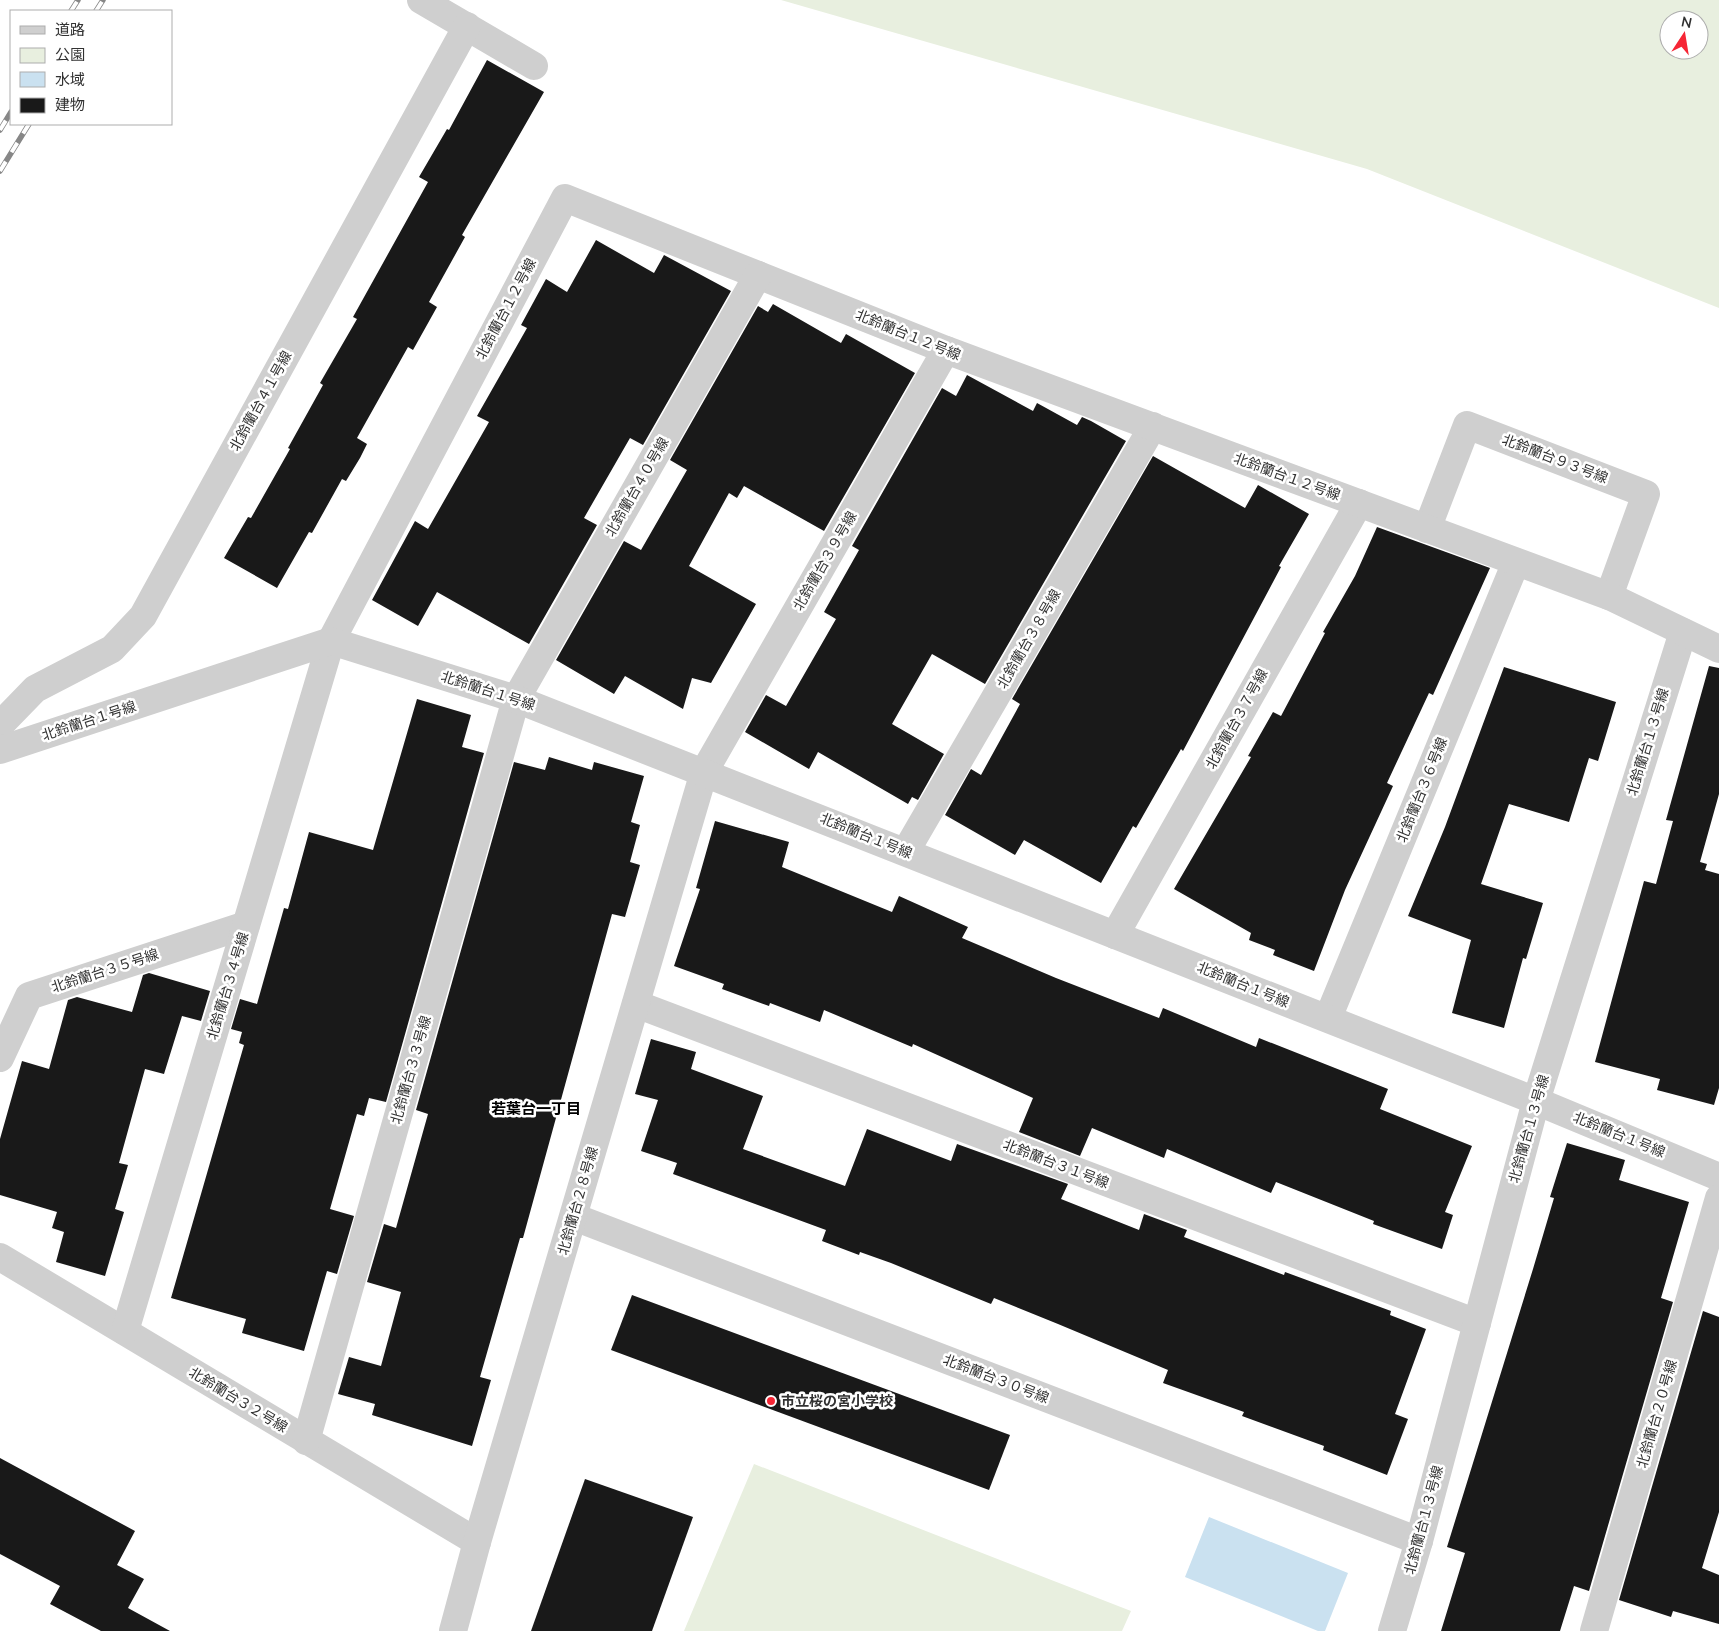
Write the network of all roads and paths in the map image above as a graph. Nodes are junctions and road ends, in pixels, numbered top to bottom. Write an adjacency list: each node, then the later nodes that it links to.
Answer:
1 (421, 0): 2 (street)
2 (467, 26): 3 (street); 15 (street, 北鈴蘭台４１号線)
3 (534, 66)
4 (758, 275): 5 (street, 北鈴蘭台１２号線); 12 (street, 北鈴蘭台１２号線); 14 (street, 北鈴蘭台４０号線)
5 (946, 350): 6 (street, 北鈴蘭台１２号線); 17 (street, 北鈴蘭台３９号線)
6 (1153, 426): 7 (street, 北鈴蘭台１２号線); 18 (street, 北鈴蘭台３８号線)
7 (1359, 503): 8 (street, 北鈴蘭台１２号線); 20 (street, 北鈴蘭台３７号線)
8 (1427, 529): 9 (street, 北鈴蘭台１２号線); 10 (street, 北鈴蘭台９３号線)
9 (1516, 562): 10 (street, 北鈴蘭台１２号線); 22 (street, 北鈴蘭台３６号線)
10 (1609, 596): 11 (street, 北鈴蘭台１２号線)
11 (1683, 632): 13 (street, 北鈴蘭台１２号線); 24 (street, 北鈴蘭台１３号線)
12 (331, 641): 14 (street, 北鈴蘭台１号線); 16 (street, 北鈴蘭台１号線); 19 (street, 北鈴蘭台３４号線)
13 (1719, 648)
14 (516, 699): 17 (street, 北鈴蘭台１号線); 31 (street, 北鈴蘭台３３号線)
15 (0, 725)
16 (0, 750)
17 (704, 772): 18 (street, 北鈴蘭台１号線); 21 (street, 北鈴蘭台２８号線)
18 (906, 851): 20 (street, 北鈴蘭台１号線)
19 (246, 925): 23 (street, 北鈴蘭台３５号線); 30 (street, 北鈴蘭台３４号線)
20 (1115, 935): 22 (street, 北鈴蘭台１号線)
21 (636, 1004): 27 (street, 北鈴蘭台２８号線); 29 (street, 北鈴蘭台３１号線)
22 (1328, 1018): 24 (street, 北鈴蘭台１号線)
23 (0, 1058)
24 (1536, 1101): 25 (street, 北鈴蘭台１号線); 29 (street, 北鈴蘭台１３号線)
25 (1719, 1176)
26 (1719, 1198): 36 (street, 北鈴蘭台２０号線)
27 (574, 1217): 32 (street, 北鈴蘭台３０号線); 33 (street, 北鈴蘭台２８号線)
28 (0, 1257): 30 (street, 北鈴蘭台３２号線)
29 (1476, 1323): 32 (street, 北鈴蘭台１３号線)
30 (125, 1332): 31 (street, 北鈴蘭台３２号線)
31 (306, 1441): 33 (street, 北鈴蘭台３２号線)
32 (1419, 1541): 35 (street, 北鈴蘭台１３号線)
33 (477, 1542): 34 (street, 北鈴蘭台２８号線)
34 (453, 1631)
35 (1392, 1631)
36 (1594, 1631)

